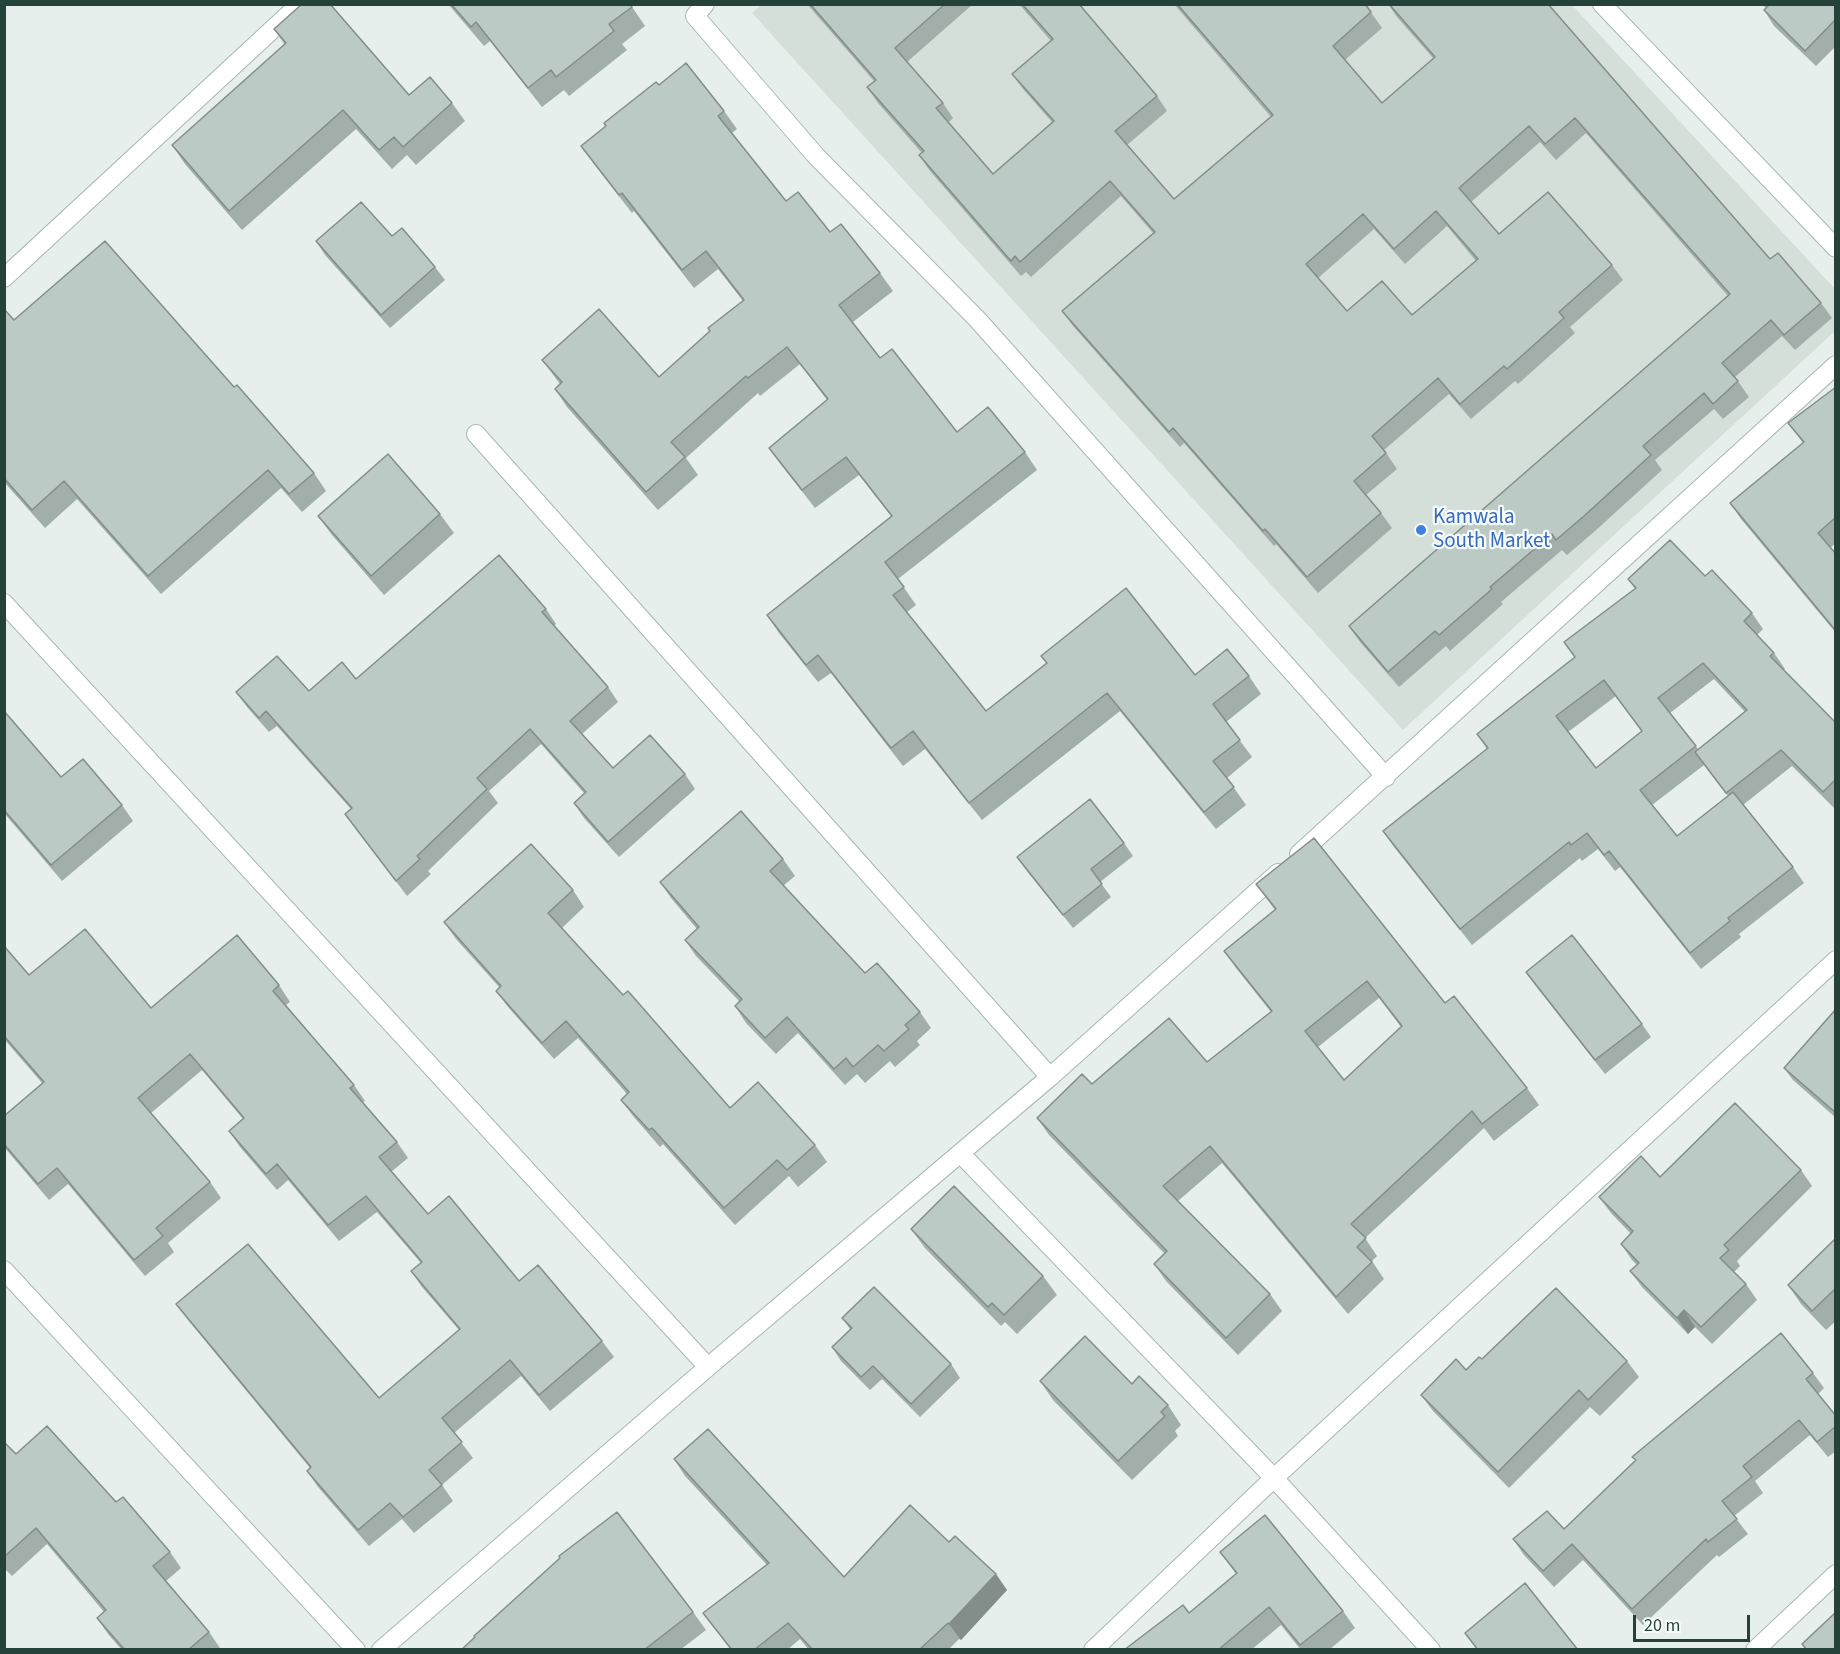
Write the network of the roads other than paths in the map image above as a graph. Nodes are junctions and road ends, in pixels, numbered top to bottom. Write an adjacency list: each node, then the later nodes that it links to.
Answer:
1 (300, 4): 5 (street)
2 (1602, 4): 4 (street)
3 (694, 8): 9 (street)
4 (1836, 248)
5 (4, 278)
6 (1836, 365): 9 (street)
7 (476, 434): 11 (street)
8 (4, 603): 14 (street)
9 (1386, 777): 11 (street)
10 (1836, 960): 15 (street)
11 (1050, 1077): 12 (street)
12 (960, 1153): 14 (street); 15 (street)
13 (4, 1270): 17 (street)
14 (708, 1367): 18 (street)
15 (1274, 1478): 19 (street); 20 (street)
16 (1836, 1574): 21 (street)
17 (356, 1650)
18 (381, 1650)
19 (1093, 1650)
20 (1431, 1650)
21 (1755, 1650)

